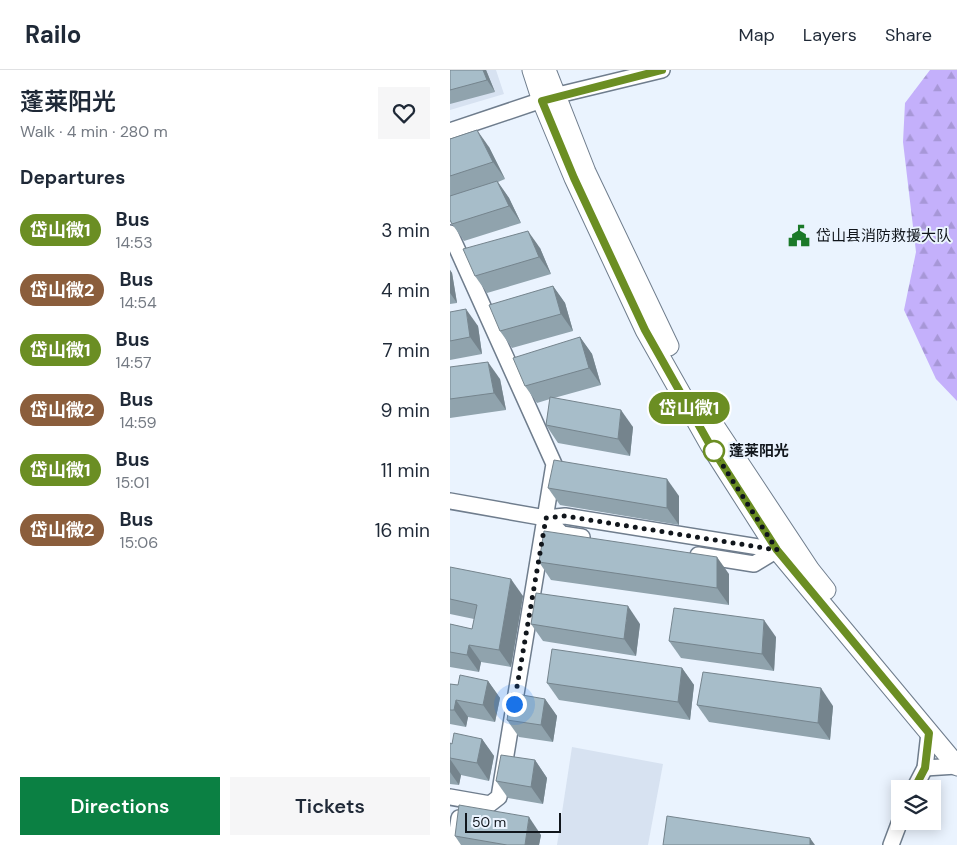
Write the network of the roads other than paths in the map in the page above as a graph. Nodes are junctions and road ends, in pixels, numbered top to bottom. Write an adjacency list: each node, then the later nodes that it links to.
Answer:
1 (532, 70): 4 (main road)
2 (546, 70): 4 (main road)
3 (662, 70): 4 (street)
4 (548, 99): 5 (street); 10 (main road); 13 (main road)
5 (450, 130)
6 (450, 233): 8 (street)
7 (450, 501): 8 (street)
8 (546, 518): 9 (street); 10 (street); 17 (street)
9 (601, 540)
10 (777, 550): 11 (street); 12 (main road)
11 (687, 553)
12 (929, 733): 14 (main road); 15 (street)
13 (957, 746)
14 (957, 766): 15 (street)
15 (925, 768): 16 (street)
16 (919, 780)
17 (456, 798): 19 (street)
18 (896, 830): 20 (street)
19 (455, 845)
20 (891, 845)

